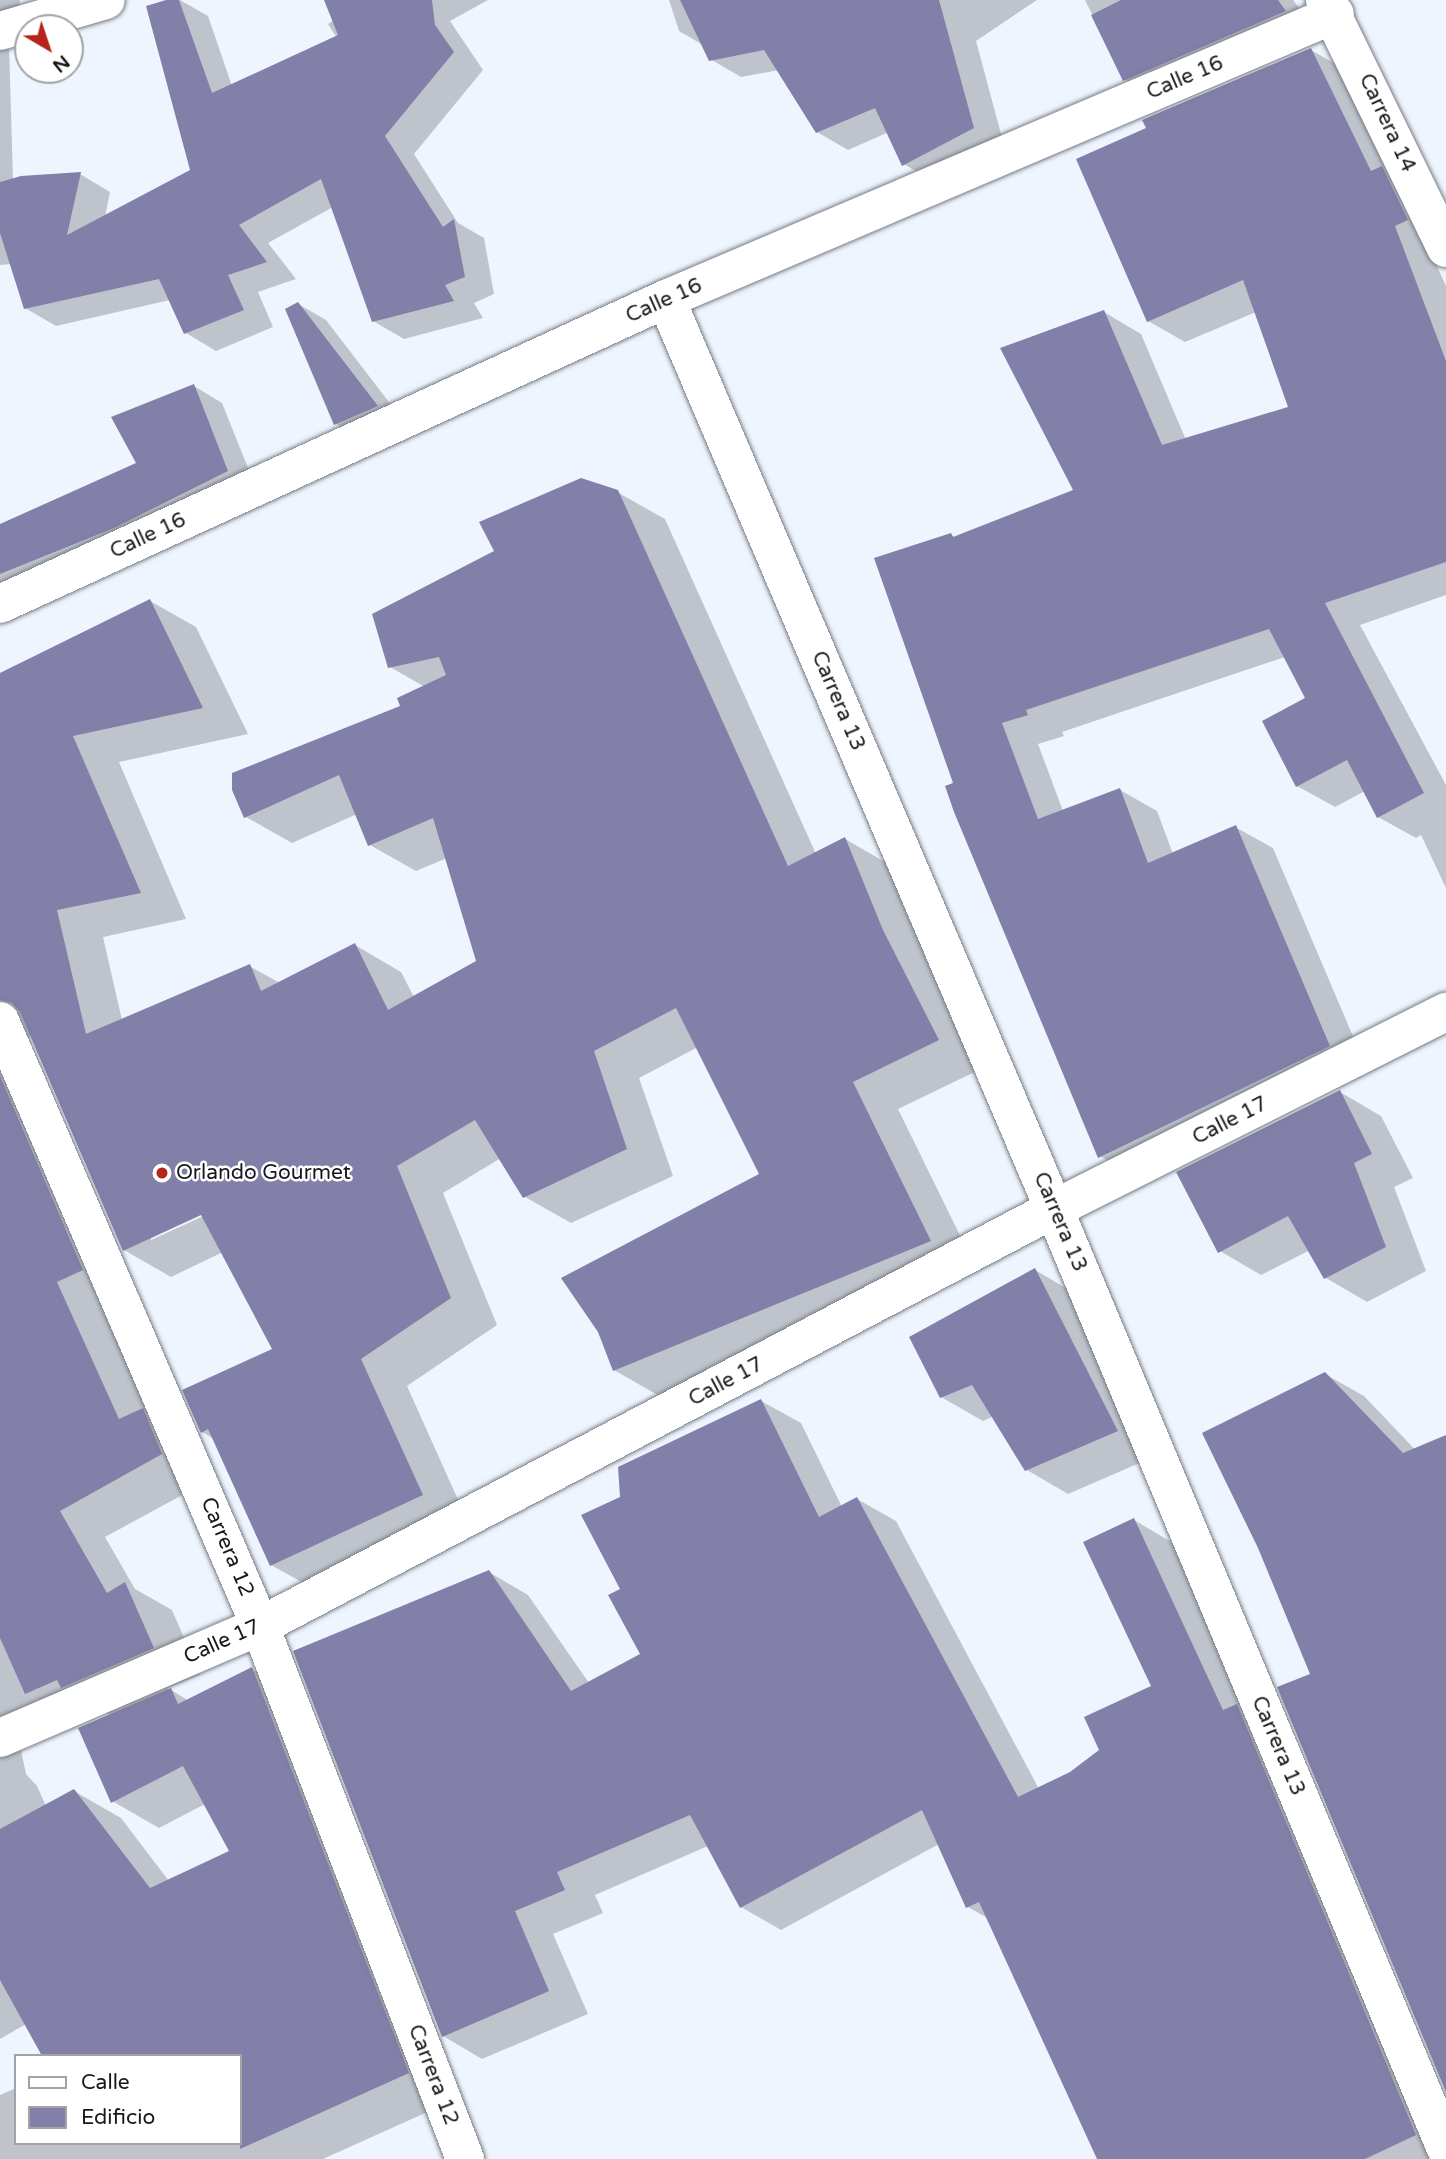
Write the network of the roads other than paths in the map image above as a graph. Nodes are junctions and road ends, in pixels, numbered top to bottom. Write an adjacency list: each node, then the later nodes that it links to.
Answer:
1 (5, 0): 4 (street)
2 (106, 0): 5 (street)
3 (1330, 7): 6 (street, Carrera 14); 7 (street, Calle 16)
4 (0, 13)
5 (0, 31)
6 (1446, 248)
7 (666, 299): 8 (street, Calle 16); 11 (street, Carrera 13)
8 (0, 604)
9 (1446, 1012): 11 (street, Calle 17)
10 (0, 1021): 12 (street, Carrera 12)
11 (1055, 1209): 12 (street, Calle 17); 14 (street, Carrera 13)
12 (260, 1626): 13 (street, Calle 17); 15 (street, Carrera 12)
13 (0, 1738)
14 (1446, 2150): 16 (street)
15 (465, 2159)
16 (1428, 2159)

